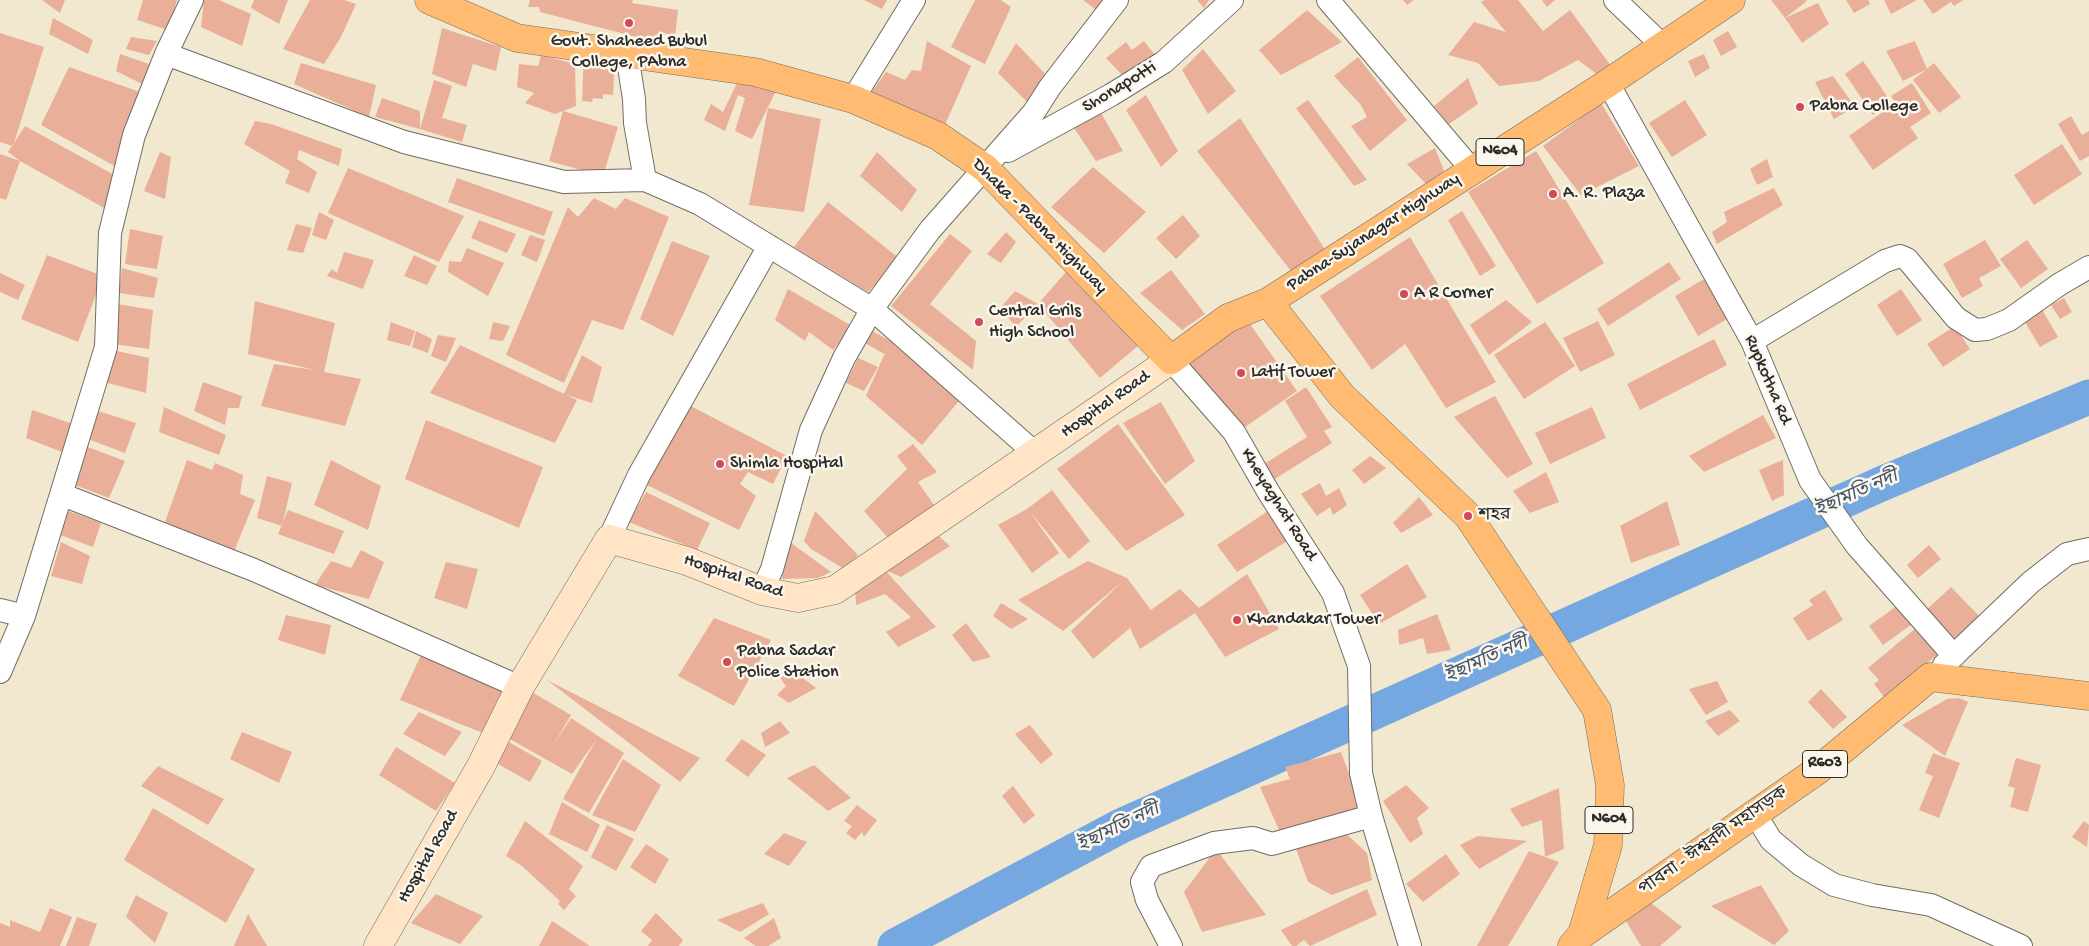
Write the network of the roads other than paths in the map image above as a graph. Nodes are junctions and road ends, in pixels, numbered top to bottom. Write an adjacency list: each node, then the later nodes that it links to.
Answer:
1 (192, 0): 11 (street)
2 (428, 0): 9 (main road, Dhaka - Pabna Highway)
3 (914, 0): 14 (street)
4 (1117, 0): 15 (street)
5 (1232, 0): 15 (street, Shonapotti)
6 (1328, 0): 16 (street)
7 (1615, 0): 10 (street)
8 (1730, 0): 10 (main road, Pabna-Sujanagar Highway / N604)
9 (473, 9): 12 (main road, Dhaka - Pabna Highway)
10 (1662, 45): 13 (main road, Pabna-Sujanagar Highway / N604)
11 (166, 54): 17 (street); 25 (street)
12 (627, 54): 14 (main road, Dhaka - Pabna Highway); 17 (street)
13 (1608, 83): 16 (main road, Pabna-Sujanagar Highway / N604); 22 (street, Rupkotha Rd)
14 (853, 99): 15 (main road, Dhaka - Pabna Highway)
15 (991, 163): 21 (street); 23 (main road, Dhaka - Pabna Highway)
16 (1472, 170): 20 (main road, Pabna-Sujanagar Highway / N604)
17 (644, 180): 18 (street)
18 (769, 246): 21 (street); 26 (street)
19 (2089, 267): 22 (street)
20 (1268, 302): 23 (main road, Hospital Road); 38 (main road, N604)
21 (872, 309): 24 (street); 28 (street)
22 (1752, 341): 31 (street, Rupkotha Rd)
23 (1171, 360): 24 (main road, Hospital Road); 37 (street, Kheyaghat Road)
24 (1036, 454): 28 (main road, Hospital Road)
25 (62, 495): 30 (street); 34 (street)
26 (609, 539): 28 (main road, Hospital Road); 34 (main road, Hospital Road)
27 (2089, 549): 31 (street)
28 (762, 591)
29 (0, 610): 30 (street)
30 (24, 616): 32 (street)
31 (1954, 656): 33 (street)
32 (0, 672)
33 (1930, 677): 35 (main road); 36 (main road, পাবনা - ঈশ্বরদী মহাসড়ক / R603)
34 (520, 687): 39 (main road, Hospital Road)
35 (2089, 696)
36 (1755, 814): 38 (main road, পাবনা - ঈশ্বরদী মহাসড়ক / R603); 42 (street)
37 (1371, 816): 40 (street); 41 (street, Kheyaghat Road)
38 (1577, 940)
39 (378, 946)
40 (1171, 946)
41 (1410, 946)
42 (2022, 946)

